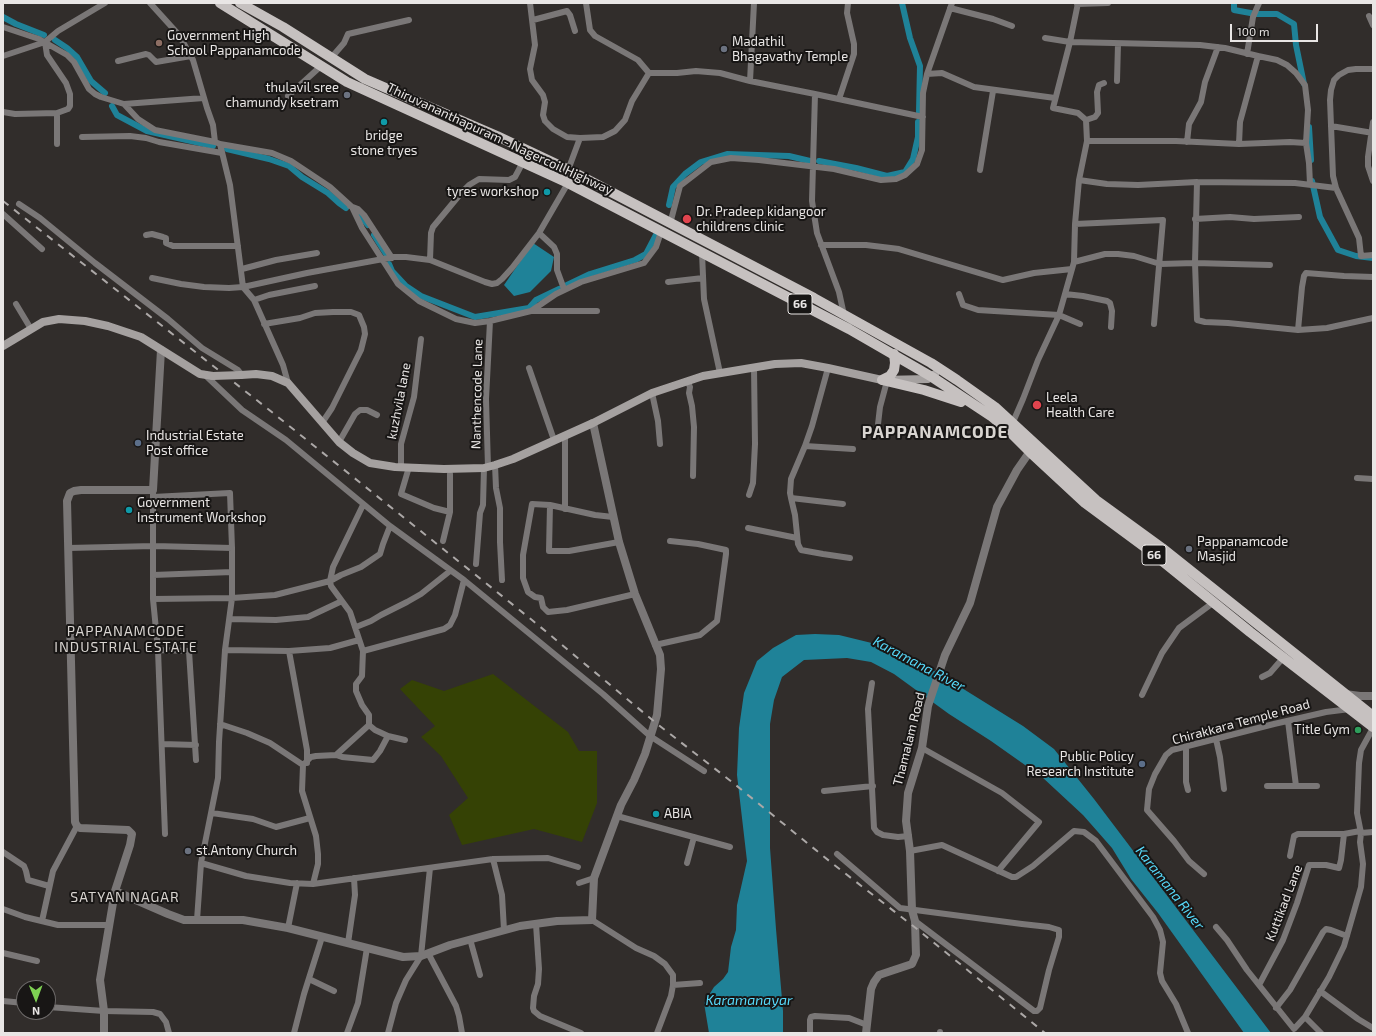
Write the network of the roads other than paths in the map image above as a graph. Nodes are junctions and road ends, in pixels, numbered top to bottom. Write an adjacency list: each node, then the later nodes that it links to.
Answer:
1 (105, 3): 21 (street)
2 (150, 3): 27 (street)
3 (220, 3): 31 (main road, Thiruvananthapuram - Nagercoil Highway)
4 (240, 3): 29 (main road, Thiruvananthapuram - Nagercoil Highway)
5 (586, 3): 33 (street)
6 (754, 3): 36 (street)
7 (848, 3): 43 (street)
8 (1108, 3): 11 (street)
9 (1259, 3): 25 (street)
10 (532, 4): 15 (street)
11 (1077, 4): 22 (street)
12 (951, 5): 17 (street); 34 (street)
13 (1369, 16): 16 (street)
14 (409, 20): 29 (street)
15 (532, 20): 19 (street); 53 (street)
16 (1373, 25)
17 (1012, 26)
18 (3, 27): 21 (street)
19 (575, 31)
20 (1045, 38): 22 (street)
21 (45, 42): 26 (street); 44 (street); 46 (street)
22 (1070, 42): 23 (street); 42 (street)
23 (1118, 44): 24 (street); 35 (street)
24 (1218, 47): 25 (street); 55 (street)
25 (1247, 54): 28 (street)
26 (3, 56)
27 (192, 56): 30 (street); 41 (street)
28 (1258, 56): 57 (street); 59 (street)
29 (331, 58): 63 (main road, Thiruvananthapuram - Nagercoil Highway)
30 (118, 61)
31 (321, 66): 40 (street); 61 (main road, Thiruvananthapuram - Nagercoil Highway)
32 (1373, 69): 50 (street)
33 (648, 73): 36 (street); 53 (street)
34 (927, 74): 38 (street); 47 (street)
35 (1117, 81)
36 (750, 82): 39 (street)
37 (1104, 83): 48 (street)
38 (993, 91): 42 (street); 64 (street)
39 (815, 94): 43 (street); 62 (street)
40 (288, 96)
41 (204, 98): 44 (street); 56 (street)
42 (1055, 98): 48 (street)
43 (839, 99): 47 (street)
44 (124, 104): 56 (street)
45 (3, 112): 46 (street)
46 (57, 113): 58 (street)
47 (923, 117): 62 (street)
48 (1086, 120): 54 (street)
49 (1373, 122): 51 (street)
50 (1332, 126): 51 (street); 70 (street)
51 (1372, 133): 66 (street)
52 (82, 137): 60 (street)
53 (580, 138): 63 (street)
54 (1087, 141): 55 (street); 65 (street)
55 (1186, 142): 59 (street)
56 (218, 143): 60 (street); 72 (street)
57 (1306, 143): 59 (street); 69 (street)
58 (57, 144)
59 (1239, 144)
60 (222, 153): 82 (street)
61 (523, 162): 67 (main road, Thiruvananthapuram - Nagercoil Highway); 89 (street)
62 (813, 166): 76 (street); 81 (street)
63 (568, 170): 67 (street); 76 (main road, Thiruvananthapuram - Nagercoil Highway)
64 (980, 170)
65 (1079, 180): 68 (street); 77 (street)
66 (1373, 181)
67 (566, 182): 78 (main road, Thiruvananthapuram - Nagercoil Highway); 79 (street)
68 (1197, 182): 69 (street); 75 (street)
69 (1310, 184): 70 (street)
70 (1336, 188): 86 (street)
71 (19, 204): 129 (street)
72 (350, 206): 87 (street); 88 (street)
73 (3, 214): 83 (street)
74 (1299, 217): 75 (street)
75 (1195, 219): 91 (street)
76 (670, 224): 109 (main road, Thiruvananthapuram - Nagercoil Highway)
77 (1075, 224): 90 (street); 92 (street)
78 (661, 232): 84 (main road, Thiruvananthapuram - Nagercoil Highway / 66); 102 (street)
79 (539, 233): 89 (street); 102 (street)
80 (146, 235): 82 (street)
81 (821, 245): 95 (street); 109 (street)
82 (238, 246): 94 (street)
83 (42, 249)
84 (702, 253): 98 (street); 122 (main road, Thiruvananthapuram - Nagercoil Highway / 66)
85 (317, 254): 94 (street)
86 (1373, 255)
87 (392, 258): 88 (street); 89 (street)
88 (383, 259): 101 (street); 112 (street)
89 (430, 260)
90 (1074, 262): 92 (street); 95 (street)
91 (1195, 263): 92 (street); 93 (street); 118 (street)
92 (1160, 264): 115 (street)
93 (1270, 265)
94 (242, 269): 101 (street)
95 (1072, 269): 104 (street)
96 (1373, 277): 118 (street)
97 (152, 278): 101 (street)
98 (703, 278): 99 (street); 127 (street)
99 (668, 282)
100 (315, 286): 105 (street)
101 (243, 287): 105 (street)
102 (564, 290): 107 (street)
103 (959, 294): 110 (street)
104 (1065, 294): 110 (street); 116 (street)
105 (254, 300): 113 (street)
106 (16, 304): 117 (street)
107 (531, 311): 108 (street); 112 (street)
108 (597, 311)
109 (844, 315): 126 (main road, Thiruvananthapuram - Nagercoil Highway)
110 (1059, 315): 114 (street); 138 (street)
111 (1373, 318): 118 (street)
112 (490, 322): 150 (street, Nanthencode Lane)
113 (264, 324): 133 (street); 139 (street)
114 (1080, 324)
115 (1154, 324)
116 (1111, 327)
117 (31, 330): 120 (main road); 121 (main road)
118 (1298, 330)
119 (421, 339): 149 (street, kuzhvila lane)
120 (3, 346)
121 (161, 350): 128 (main road); 155 (street)
122 (894, 354): 130 (main road, Thiruvananthapuram - Nagercoil Highway / 66); 131 (main road)
123 (754, 367): 125 (main road); 127 (main road); 156 (street)
124 (530, 368): 143 (street)
125 (828, 368): 131 (main road); 146 (street)
126 (942, 371): 130 (main road); 138 (main road, Thiruvananthapuram - Nagercoil Highway)
127 (720, 373): 132 (main road)
128 (204, 374): 129 (main road, bridge); 159 (street)
129 (242, 375): 133 (main road)
130 (934, 379): 131 (main road); 134 (main road); 136 (main road, Thiruvananthapuram - Nagercoil Highway / 66)
131 (885, 381): 134 (main road); 141 (street)
132 (688, 382): 135 (main road); 152 (street)
133 (288, 383): 139 (main road)
134 (930, 392): 136 (main road)
135 (652, 393): 140 (main road); 145 (street)
136 (980, 408): 147 (main road, Thiruvananthapuram - Nagercoil Highway / 66)
137 (377, 415): 144 (street)
138 (1012, 422): 147 (main road, Thiruvananthapuram - Nagercoil Highway)
139 (322, 423): 144 (main road)
140 (593, 423): 142 (main road); 163 (street)
141 (877, 433)
142 (565, 435): 143 (main road); 161 (street)
143 (554, 440): 150 (main road)
144 (339, 442): 149 (main road)
145 (660, 444)
146 (805, 446): 148 (street); 157 (street)
147 (1033, 448): 185 (main road, Thiruvananthapuram - Nagercoil Highway / 66); 197 (main road, Thiruvananthapuram - Nagercoil Highway); 213 (street, Thamalam Road)
148 (853, 449)
149 (405, 467): 150 (main road); 162 (street, kuzhvila lane)
150 (489, 467): 174 (street); 179 (street)
151 (450, 474): 162 (street)
152 (693, 476)
153 (1357, 478): 154 (street)
154 (1373, 479)
155 (153, 493): 170 (street); 171 (street); 172 (street)
156 (749, 495)
157 (791, 498): 158 (street); 166 (street)
158 (843, 504)
159 (363, 505): 164 (street); 180 (street)
160 (550, 505): 161 (street); 169 (street); 181 (street)
161 (565, 509): 163 (street)
162 (450, 512): 167 (street)
163 (613, 517): 169 (street)
164 (390, 526): 175 (street); 180 (street)
165 (748, 528): 166 (street)
166 (797, 538): 173 (street)
167 (443, 541)
168 (670, 541): 189 (street)
169 (619, 542): 181 (street)
170 (154, 546): 171 (street); 172 (street); 177 (street)
171 (68, 548): 228 (street)
172 (232, 548): 176 (street)
173 (850, 558)
174 (476, 564)
175 (450, 571): 178 (street); 187 (street)
176 (232, 572): 177 (street); 182 (street)
177 (154, 575): 183 (street)
178 (464, 580): 193 (street); 207 (street)
179 (502, 580)
180 (330, 581): 182 (street); 184 (street)
181 (635, 594): 189 (street)
182 (232, 598): 183 (street); 186 (street)
183 (153, 599): 190 (street)
184 (342, 601): 186 (street); 187 (street)
185 (1214, 602): 194 (main road, Thiruvananthapuram - Nagercoil Highway / 66); 198 (street)
186 (230, 619): 191 (street)
187 (356, 627): 188 (street)
188 (359, 640): 192 (street); 193 (street)
189 (656, 645): 207 (street)
190 (158, 650): 210 (street); 211 (street)
191 (225, 650): 192 (street); 203 (street)
192 (289, 651): 216 (street)
193 (363, 651): 204 (street)
194 (1283, 658): 195 (street); 200 (main road, Thiruvananthapuram - Nagercoil Highway / 66)
195 (1262, 677)
196 (872, 683): 218 (street)
197 (1344, 694): 199 (street); 201 (main road, Thiruvananthapuram - Nagercoil Highway)
198 (1142, 695)
199 (1373, 696)
200 (1350, 709): 201 (main road, Thiruvananthapuram - Nagercoil Highway / 66); 202 (street, Chirakkara Temple Road)
201 (1370, 714): 205 (main road, Thiruvananthapuram - Nagercoil Highway / 66)
202 (1288, 721): 208 (street, Chirakkara Temple Road); 220 (street)
203 (220, 724): 216 (street); 225 (street)
204 (369, 725): 206 (street); 214 (street)
205 (1373, 728): 229 (street)
206 (388, 736): 209 (street); 214 (street)
207 (650, 736): 217 (street); 226 (street)
208 (1216, 739): 212 (street, Chirakkara Temple Road); 222 (street)
209 (405, 740)
210 (162, 744): 211 (street); 231 (street)
211 (196, 745): 215 (street)
212 (1186, 747): 223 (street); 246 (street, Chirakkara Temple Road)
213 (922, 748): 233 (street, Thamalam Road); 245 (street)
214 (336, 755): 216 (street)
215 (196, 760)
216 (305, 764): 227 (street)
217 (704, 771)
218 (872, 786): 224 (street); 233 (street)
219 (1267, 786): 220 (street)
220 (1296, 786): 221 (street)
221 (1317, 786)
222 (1224, 789)
223 (1188, 790)
224 (824, 791)
225 (212, 813): 227 (street); 242 (street)
226 (617, 816): 234 (street); 248 (street)
227 (310, 818): 251 (street)
228 (77, 826): 252 (street); 253 (street)
229 (1360, 832): 230 (street, Kuttikad Lane); 232 (street, Kuttikad Lane); 265 (street)
230 (1373, 832)
231 (165, 834)
232 (1344, 834): 239 (street, Kuttikad Lane); 277 (street, Kuttikad Lane)
233 (909, 836): 236 (street, Thamalam Road)
234 (694, 837): 235 (street); 241 (street)
235 (730, 847)
236 (910, 850): 245 (street); 255 (street, Thamalam Road)
237 (3, 852): 252 (street)
238 (837, 854): 255 (street)
239 (1290, 856)
240 (493, 859): 243 (street); 244 (street); 264 (street)
241 (687, 862)
242 (202, 863): 249 (street); 256 (street)
243 (430, 868): 247 (street); 271 (street)
244 (578, 868)
245 (998, 871): 297 (street)
246 (1204, 874)
247 (354, 878): 251 (street); 268 (street)
248 (594, 878): 250 (street); 257 (street)
249 (297, 883): 251 (street); 263 (street)
250 (579, 883)
251 (313, 884)
252 (49, 886): 258 (street)
253 (115, 891): 256 (street); 261 (street)
254 (3, 908): 258 (street)
255 (912, 910): 259 (street, Thamalam Road); 259 (street)
256 (197, 920): 263 (street)
257 (592, 920): 260 (street); 276 (street)
258 (42, 921): 261 (street)
259 (915, 921): 287 (street, Thamalam Road)
260 (536, 924): 264 (street); 294 (street)
261 (109, 925): 284 (street)
262 (1216, 927): 277 (street)
263 (288, 928): 266 (street)
264 (504, 930): 267 (street)
265 (1347, 936): 279 (street); 283 (street)
266 (322, 937): 268 (street); 274 (street)
267 (470, 940): 271 (street); 273 (street)
268 (348, 943): 269 (street)
269 (367, 948): 271 (street); 291 (street)
270 (3, 953): 272 (street)
271 (424, 955): 292 (street); 293 (street)
272 (37, 961)
273 (480, 975)
274 (309, 979): 278 (street); 290 (street)
275 (700, 983): 276 (street)
276 (673, 985): 295 (street)
277 (1258, 985): 283 (street)
278 (334, 991)
279 (1320, 991): 285 (street); 286 (street)
280 (3, 1001): 281 (street)
281 (16, 1002)
282 (56, 1007): 284 (street)
283 (1276, 1008): 285 (street)
284 (104, 1011): 288 (street); 289 (street)
285 (1305, 1017): 298 (street)
286 (1373, 1028)
287 (867, 1029): 296 (street)
288 (104, 1033)
289 (169, 1033)
290 (294, 1033)
291 (346, 1033)
292 (388, 1033)
293 (462, 1033)
294 (581, 1033)
295 (657, 1033)
296 (810, 1033)
297 (1188, 1033)
298 (1320, 1033)

